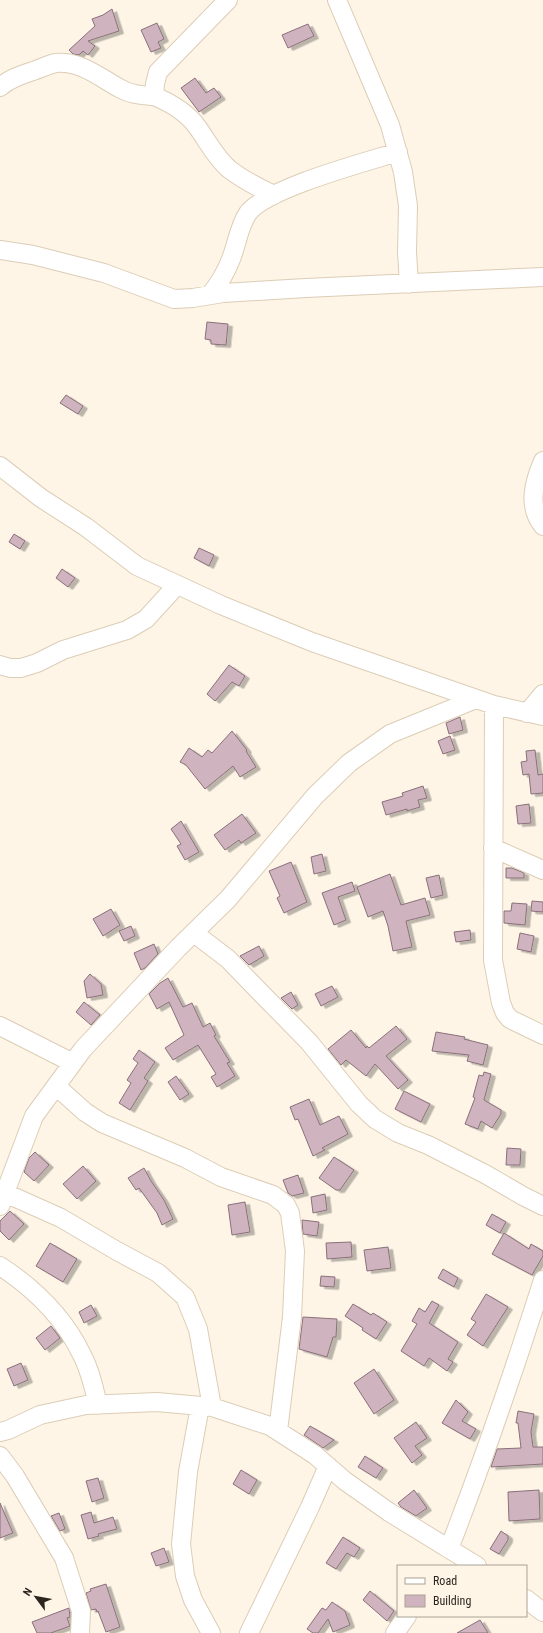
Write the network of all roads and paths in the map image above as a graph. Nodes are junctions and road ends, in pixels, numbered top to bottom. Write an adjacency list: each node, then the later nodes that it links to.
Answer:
1 (228, 0): 4 (street)
2 (338, 0): 5 (street)
3 (0, 87): 4 (street)
4 (154, 96): 6 (street)
5 (398, 152): 6 (street); 9 (street)
6 (274, 195): 10 (street)
7 (0, 250): 10 (street)
8 (543, 277): 9 (street)
9 (409, 284): 10 (street)
10 (210, 296)
11 (543, 461): 13 (street)
12 (3, 474): 14 (street)
13 (543, 526)
14 (177, 585): 15 (street); 17 (street)
15 (0, 665)
16 (543, 694): 19 (street)
17 (476, 699): 18 (street); 22 (street)
18 (494, 705): 19 (street); 20 (street)
19 (535, 715)
20 (493, 848): 21 (street); 24 (street)
21 (543, 870)
22 (194, 933): 25 (street); 28 (street)
23 (0, 1026): 25 (street)
24 (543, 1035)
25 (73, 1063): 26 (street)
26 (56, 1086): 27 (street); 33 (street)
27 (3, 1199): 32 (street)
28 (543, 1206)
29 (0, 1266): 31 (street)
30 (543, 1280): 37 (street)
31 (98, 1405): 32 (street); 34 (street)
32 (206, 1406): 33 (street); 43 (street)
33 (278, 1431): 36 (street)
34 (0, 1432)
35 (0, 1456): 42 (street)
36 (328, 1466): 37 (street); 44 (street)
37 (452, 1556): 38 (street)
38 (474, 1565)
39 (527, 1600): 40 (street)
40 (543, 1612)
41 (406, 1617): 45 (street)
42 (80, 1633)
43 (211, 1633)
44 (248, 1633)
45 (395, 1633)

